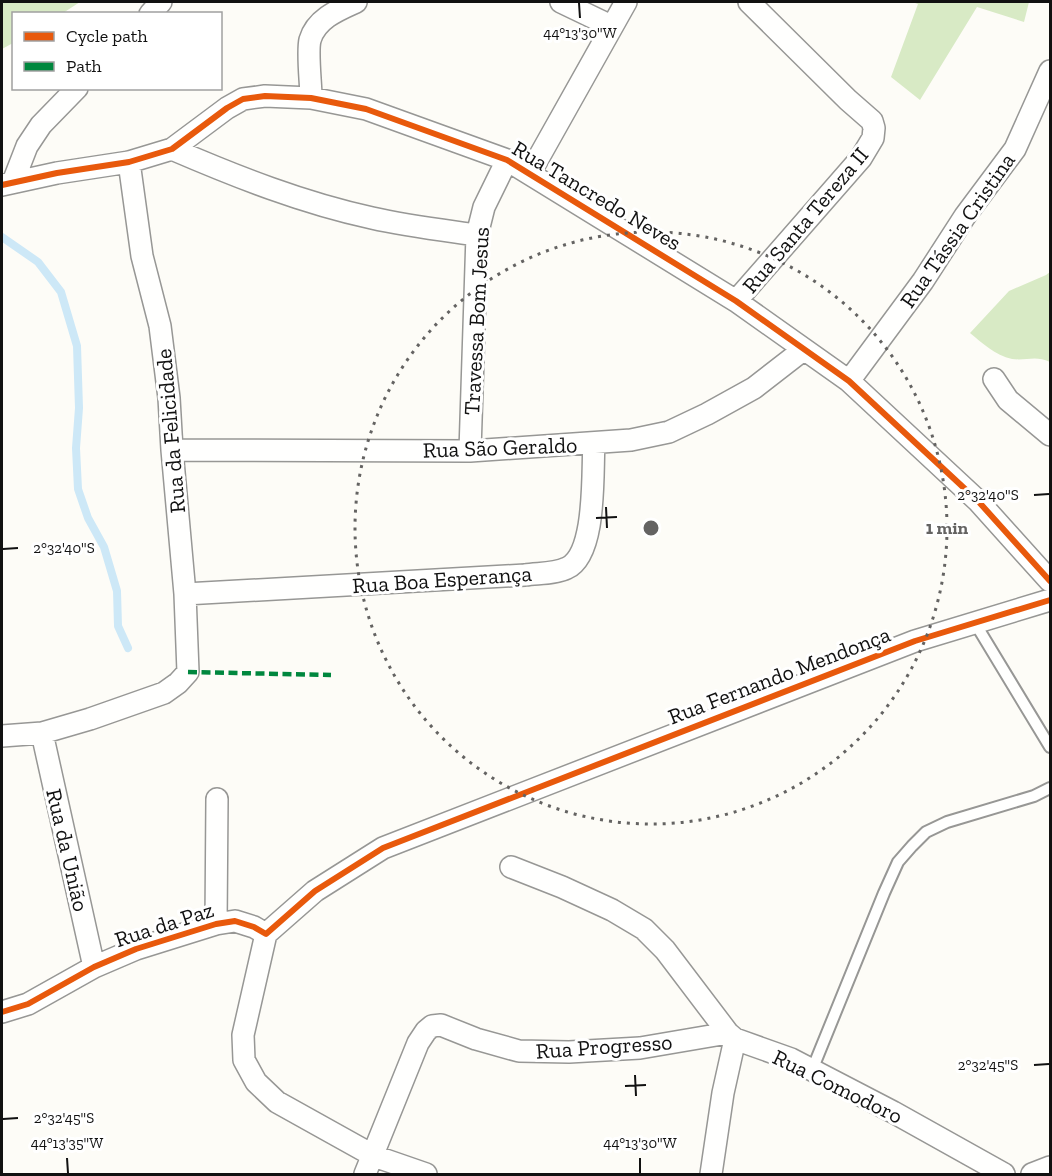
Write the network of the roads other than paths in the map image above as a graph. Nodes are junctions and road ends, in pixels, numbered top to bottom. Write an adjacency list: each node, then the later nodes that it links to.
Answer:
1 (356, 2): 8 (street)
2 (561, 2): 5 (street)
3 (626, 2): 5 (street)
4 (749, 2): 15 (street, Rua Santa Tereza II)
5 (611, 26): 12 (street)
6 (1050, 71): 18 (street, Rua Tássia Cristina)
7 (75, 90): 13 (street)
8 (311, 98): 9 (street, Rua Tancredo Neves); 10 (street, Rua Tancredo Neves)
9 (172, 149): 11 (street, Rua Tancredo Neves); 14 (street)
10 (507, 160): 12 (street, Rua Tancredo Neves); 14 (street, Travessa Bom Jesus)
11 (129, 162): 13 (street, Rua Tancredo Neves); 21 (street, Rua da Felicidade)
12 (530, 173): 15 (street, Rua Tancredo Neves)
13 (7, 184)
14 (477, 235): 22 (street, Travessa Bom Jesus)
15 (736, 301): 16 (street, Rua Tancredo Neves)
16 (803, 350): 18 (street, Rua Tancredo Neves); 20 (street, Rua São Geraldo)
17 (994, 380): 19 (street)
18 (849, 381): 23 (street, Rua Tancredo Neves)
19 (1050, 435)
20 (594, 443): 22 (street, Rua São Geraldo); 24 (street, Rua Boa Esperança)
21 (172, 450): 22 (street, Rua São Geraldo); 24 (street, Rua da Felicidade)
22 (470, 451)
23 (1050, 581)
24 (185, 594): 27 (street, Rua da Felicidade)
25 (1050, 600): 26 (street, Rua Fernando Mendonça)
26 (975, 623): 29 (lane); 34 (street, Rua Fernando Mendonça)
27 (42, 733): 28 (street); 35 (street, Rua da União)
28 (2, 736)
29 (1050, 747)
30 (1050, 788): 38 (lane)
31 (217, 799): 33 (street)
32 (511, 867): 37 (street)
33 (216, 924): 34 (street, Rua da Paz); 35 (street, Rua da Paz)
34 (266, 934): 39 (street)
35 (94, 967): 36 (street, Rua da Paz)
36 (2, 1012)
37 (731, 1036): 38 (street, Rua Comodoro); 39 (street, Rua Progresso); 42 (street)
38 (812, 1070): 43 (street, Rua Comodoro)
39 (369, 1165): 41 (street)
40 (1050, 1167): 44 (street)
41 (426, 1174)
42 (711, 1174)
43 (1004, 1174)
44 (1033, 1174)

